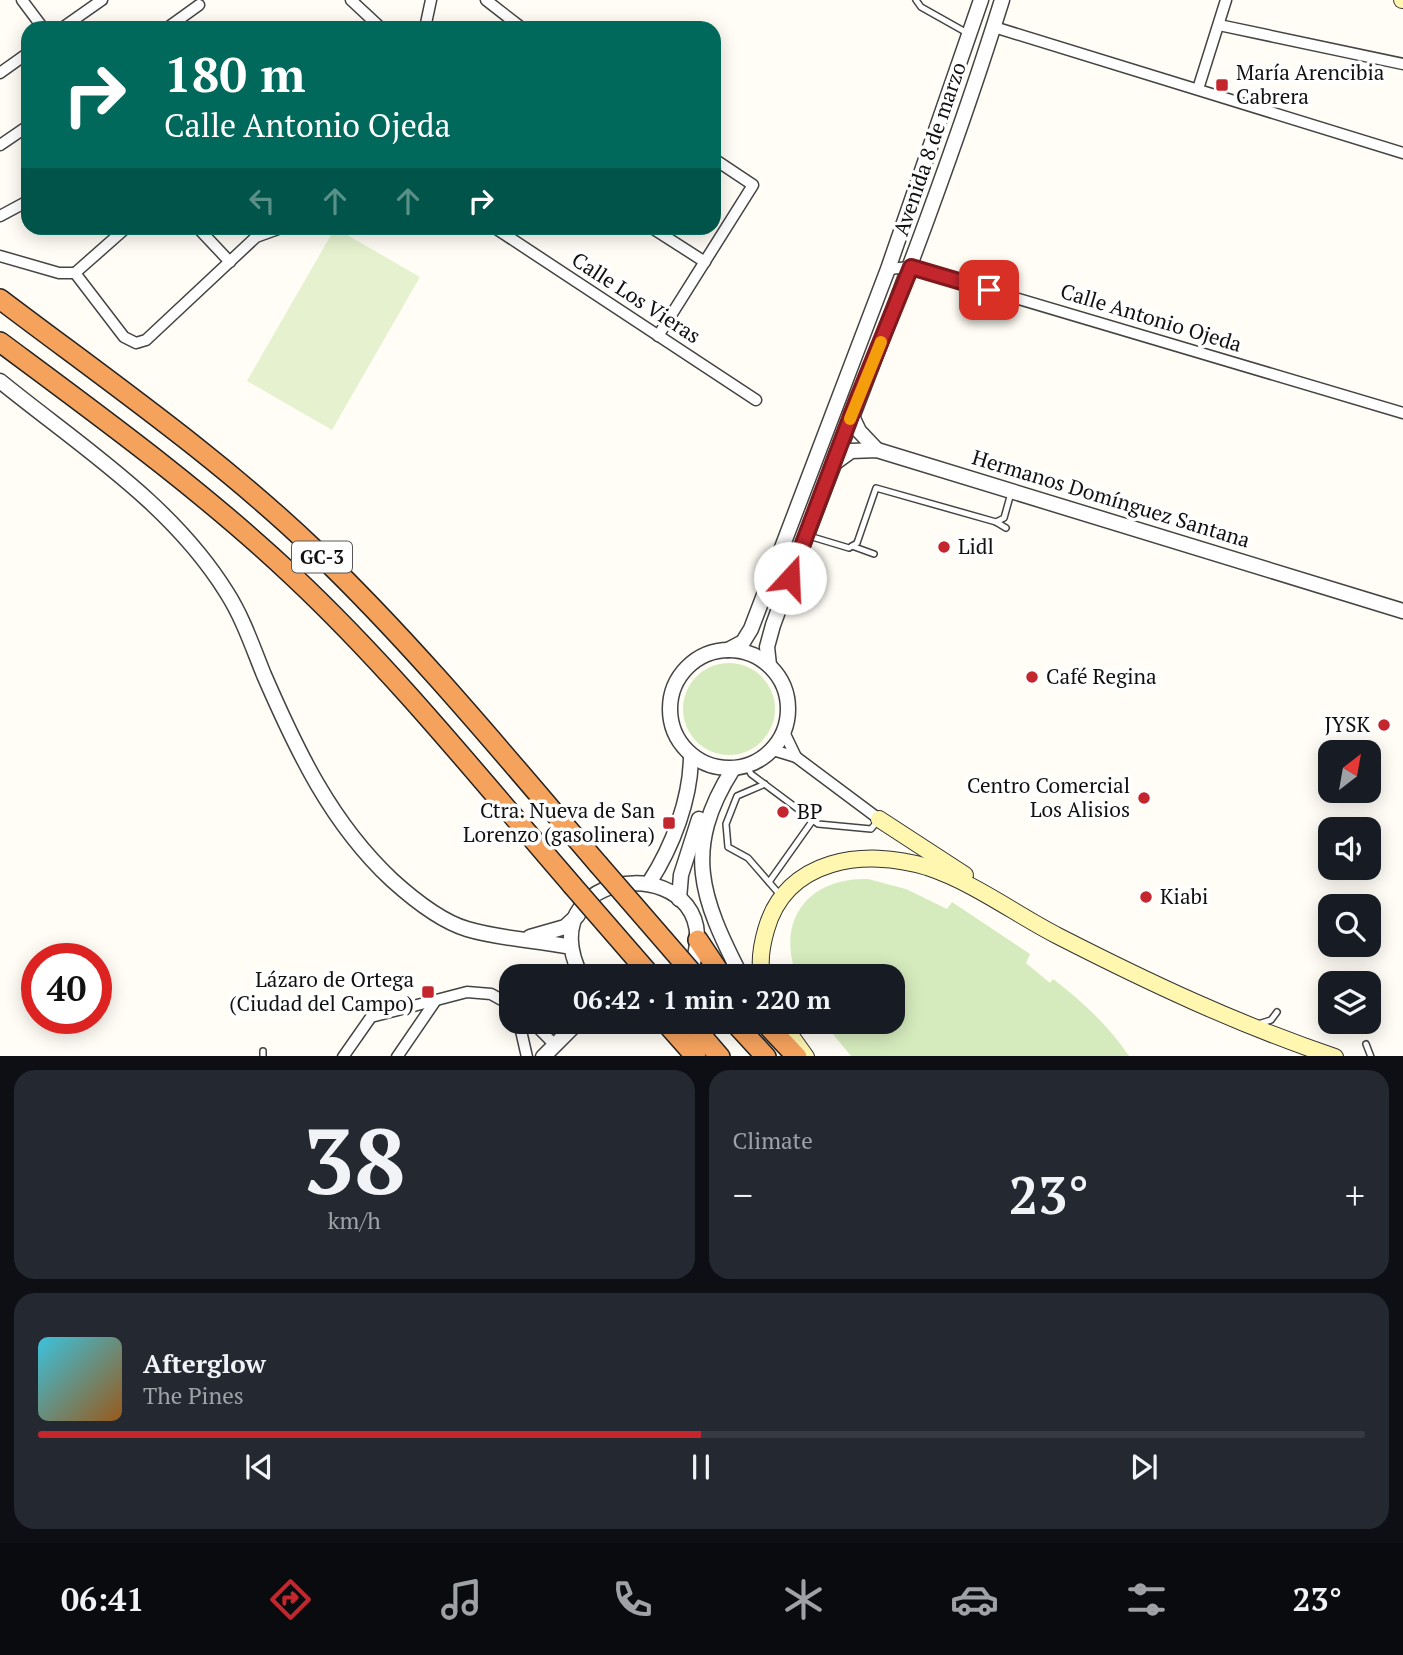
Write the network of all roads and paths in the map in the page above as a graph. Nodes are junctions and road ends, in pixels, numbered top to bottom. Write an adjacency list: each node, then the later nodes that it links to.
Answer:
1 (23, 0): 11 (street)
2 (102, 0): 12 (street)
3 (351, 0): 14 (street)
4 (431, 0): 15 (street)
5 (486, 0): 16 (street)
6 (916, 0): 19 (lane)
7 (981, 0): 19 (street, Avenida 8 de marzo)
8 (1002, 0): 18 (street, Avenida 8 de marzo)
9 (1226, 0): 17 (street)
10 (199, 5): 13 (street)
11 (38, 21)
12 (72, 21)
13 (177, 21)
14 (374, 21)
15 (426, 21)
16 (513, 21)
17 (1219, 24): 21 (street); 23 (street)
18 (994, 27): 23 (street); 38 (street, Avenida 8 de marzo)
19 (971, 35): 39 (street, Avenida 8 de marzo)
20 (21, 58): 22 (street)
21 (1403, 64)
22 (0, 73)
23 (1198, 89): 26 (street)
24 (21, 131): 25 (street)
25 (0, 145)
26 (1403, 153)
27 (721, 164): 36 (street)
28 (21, 205): 29 (street)
29 (0, 216)
30 (118, 235): 40 (street)
31 (205, 235): 37 (street)
32 (262, 235): 37 (street)
33 (506, 235): 42 (street, Calle Los Vieras)
34 (663, 235): 36 (street)
35 (0, 256): 40 (street)
36 (705, 261): 42 (street)
37 (230, 262): 40 (street)
38 (911, 267): 39 (street, Calle Antonio Ojeda); 46 (street, Calle Antonio Ojeda); 47 (street, Avenida 8 de marzo)
39 (888, 269): 59 (street, Avenida 8 de marzo)
40 (75, 273)
41 (0, 299): 82 (highway, GC-3, bridge)
42 (658, 336): 45 (street, Calle Los Vieras)
43 (0, 342): 81 (highway, GC-3, bridge)
44 (0, 381): 77 (street)
45 (756, 400)
46 (1403, 413)
47 (851, 414): 48 (street); 49 (street, Avenida 8 de marzo)
48 (877, 450): 49 (street, Hermanos Domínguez Santana); 50 (street, Hermanos Domínguez Santana)
49 (832, 465): 54 (street, Avenida 8 de marzo)
50 (1012, 491): 51 (lane); 58 (street, Hermanos Domínguez Santana)
51 (1003, 518): 52 (lane); 53 (lane)
52 (996, 522): 53 (lane); 56 (lane)
53 (1006, 528): 55 (lane)
54 (806, 535): 56 (lane); 60 (street, Avenida 8 de marzo)
55 (1004, 537)
56 (852, 546): 57 (lane)
57 (874, 554)
58 (1400, 609)
59 (728, 650): 60 (street); 63 (street)
60 (769, 665): 61 (street)
61 (784, 732): 62 (street); 64 (street)
62 (773, 750): 64 (street); 65 (street)
63 (691, 755): 65 (street); 72 (street)
64 (796, 757): 68 (street)
65 (736, 768): 66 (lane); 67 (street); 74 (street)
66 (765, 784): 69 (lane); 70 (lane)
67 (714, 803): 70 (lane); 85 (street)
68 (878, 819): 69 (lane); 75 (main road)
69 (813, 820): 71 (lane)
70 (726, 824): 71 (lane)
71 (769, 882): 73 (lane)
72 (649, 883): 74 (street); 76 (street)
73 (781, 896): 75 (main road); 86 (main road)
74 (679, 899): 78 (street)
75 (994, 899): 90 (main road)
76 (579, 914): 77 (street); 79 (street)
77 (524, 938): 79 (street)
78 (698, 940): 83 (street); 84 (highway)
79 (571, 947): 80 (street)
80 (577, 964)
81 (641, 964)
82 (685, 964)
83 (694, 964)
84 (714, 964)
85 (736, 964)
86 (762, 964)
87 (499, 999): 88 (street)
88 (436, 1000): 102 (street); 103 (street)
89 (1277, 1012): 90 (lane)
90 (1252, 1026): 107 (main road)
91 (522, 1034): 104 (street)
92 (560, 1034): 105 (street)
93 (682, 1034): 100 (highway)
94 (698, 1034): 100 (highway)
95 (745, 1034): 106 (highway)
96 (778, 1034): 101 (highway)
97 (784, 1034): 101 (street)
98 (789, 1034): 101 (main road)
99 (1366, 1044): 108 (lane)
100 (710, 1054)
101 (801, 1054)
102 (342, 1056)
103 (397, 1056)
104 (527, 1056)
105 (543, 1056)
106 (766, 1056)
107 (1335, 1056)
108 (1371, 1056)

